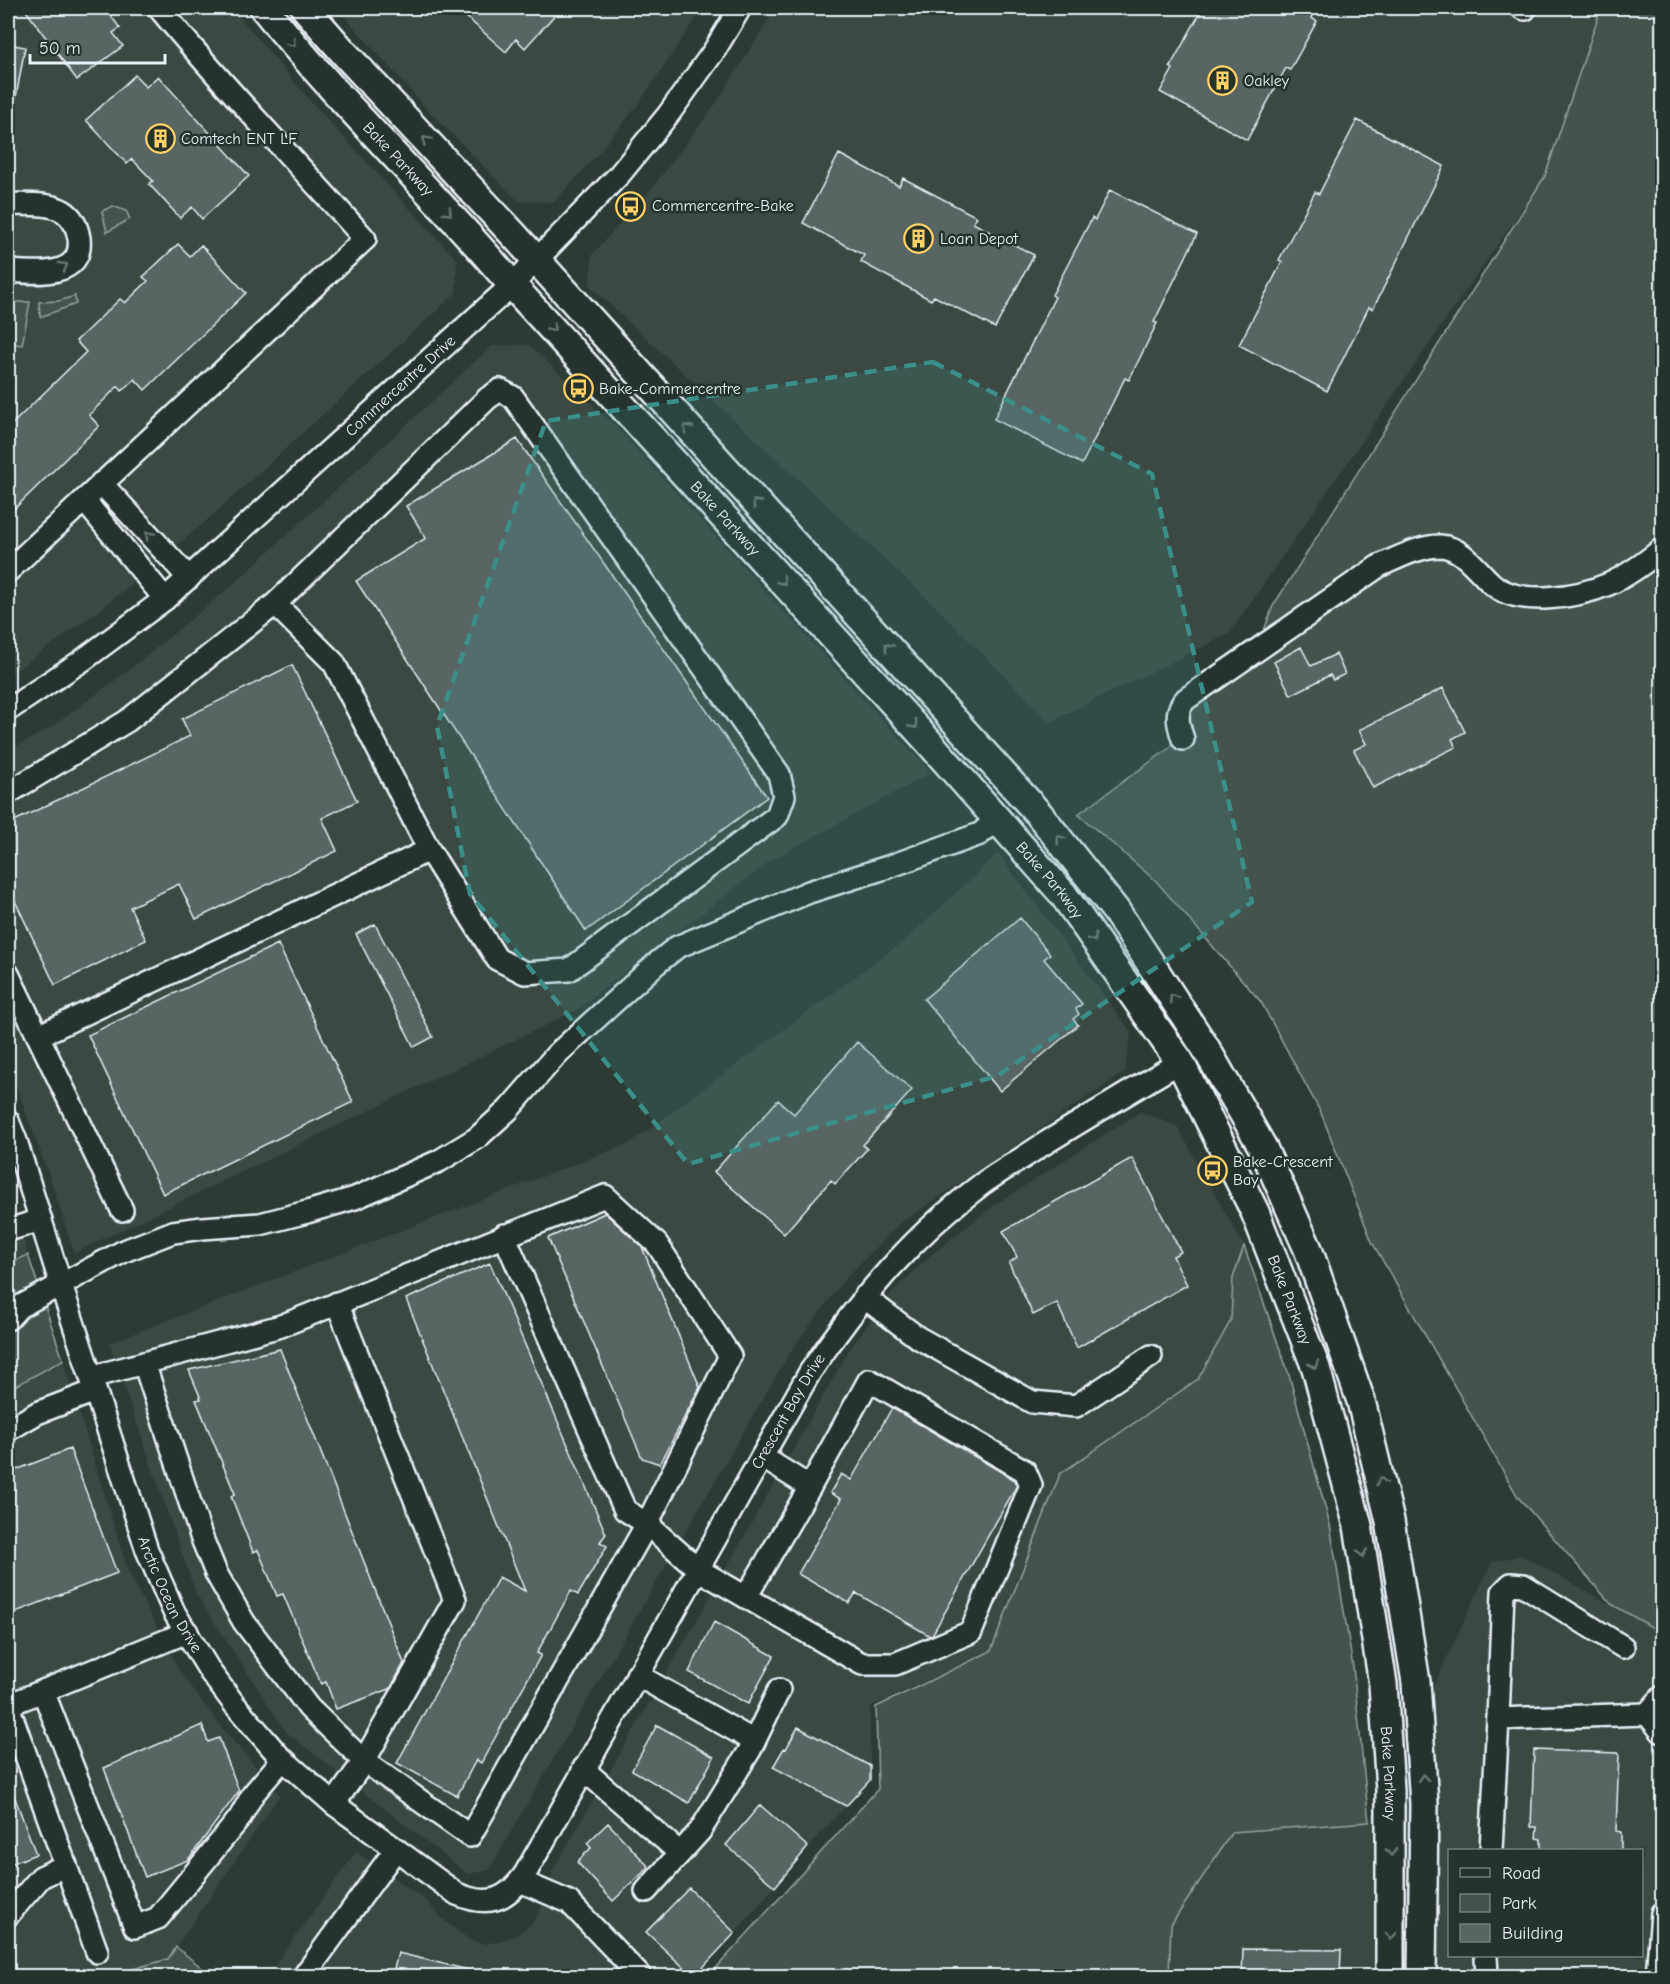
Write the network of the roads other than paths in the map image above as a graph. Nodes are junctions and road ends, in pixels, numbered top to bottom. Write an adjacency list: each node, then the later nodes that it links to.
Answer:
1 (159, 8): 9 (street)
2 (264, 8): 8 (main road, Bake Parkway, one-way to 8)
3 (305, 8): 6 (main road, Bake Parkway, one-way to 3)
4 (740, 8): 6 (street, Commercentre Drive)
5 (8, 204): 7 (street, one-way to 5)
6 (536, 261): 8 (street, Commercentre Drive); 30 (main road, Bake Parkway, one-way to 6)
7 (8, 271)
8 (512, 285): 13 (street, Commercentre Drive); 19 (main road, Bake Parkway, one-way to 19)
9 (102, 483): 10 (street); 13 (street, one-way to 9)
10 (84, 500): 12 (street); 14 (street)
11 (1662, 549): 17 (street)
12 (8, 571)
13 (189, 578): 14 (street, Commercentre Drive)
14 (165, 599): 16 (street, Commercentre Drive)
15 (275, 604): 18 (street); 20 (street); 20 (street)
16 (8, 710)
17 (1183, 739)
18 (8, 793)
19 (997, 819): 23 (main road, Bake Parkway, one-way to 23); 29 (street)
20 (429, 850): 22 (street)
21 (8, 974): 22 (street)
22 (38, 1036): 25 (street)
23 (1180, 1062): 30 (main road); 31 (street, Crescent Bay Drive); 70 (main road, Bake Parkway, one-way to 70)
24 (8, 1121): 26 (street, Arctic Ocean Drive)
25 (122, 1210)
26 (41, 1220): 27 (street); 29 (street, Arctic Ocean Drive)
27 (8, 1230)
28 (504, 1235): 32 (street); 40 (street); 40 (street)
29 (61, 1285): 33 (street); 36 (street, Arctic Ocean Drive)
30 (1322, 1287): 71 (main road, Bake Parkway, one-way to 30)
31 (864, 1297): 34 (street); 38 (street, Crescent Bay Drive)
32 (337, 1303): 35 (street); 55 (street)
33 (8, 1319)
34 (1151, 1356)
35 (144, 1363): 36 (street); 55 (street)
36 (93, 1384): 37 (street); 43 (street, Arctic Ocean Drive)
37 (8, 1430)
38 (762, 1457): 39 (street); 41 (street, Crescent Bay Drive)
39 (810, 1487): 42 (street); 42 (street)
40 (647, 1524): 41 (street); 55 (street)
41 (699, 1570): 42 (street); 45 (street, Crescent Bay Drive)
42 (746, 1597)
43 (187, 1632): 47 (street); 54 (street, Arctic Ocean Drive)
44 (1623, 1647): 51 (street)
45 (637, 1675): 53 (street); 56 (street, Crescent Bay Drive)
46 (779, 1690): 53 (street)
47 (43, 1691): 49 (street); 54 (street)
48 (1662, 1697): 50 (street)
49 (8, 1706): 61 (street)
50 (1647, 1714): 51 (street); 52 (street)
51 (1498, 1719): 58 (street)
52 (1662, 1732)
53 (754, 1741): 60 (street)
54 (283, 1759): 57 (street, Arctic Ocean Drive)
55 (364, 1761): 57 (street)
56 (583, 1769): 60 (street); 62 (street, Crescent Bay Drive)
57 (334, 1804): 59 (street, Arctic Ocean Drive)
58 (1491, 1849)
59 (396, 1850): 62 (street, Arctic Ocean Drive); 68 (street)
60 (680, 1853): 63 (street)
61 (66, 1866): 65 (street); 66 (street)
62 (522, 1878): 69 (street)
63 (646, 1891)
64 (1662, 1913): 73 (street)
65 (8, 1915)
66 (97, 1952)
67 (1486, 1957): 72 (street)
68 (304, 1977)
69 (640, 1977)
70 (1390, 1977)
71 (1422, 1977)
72 (1487, 1977)
73 (1657, 1977)

